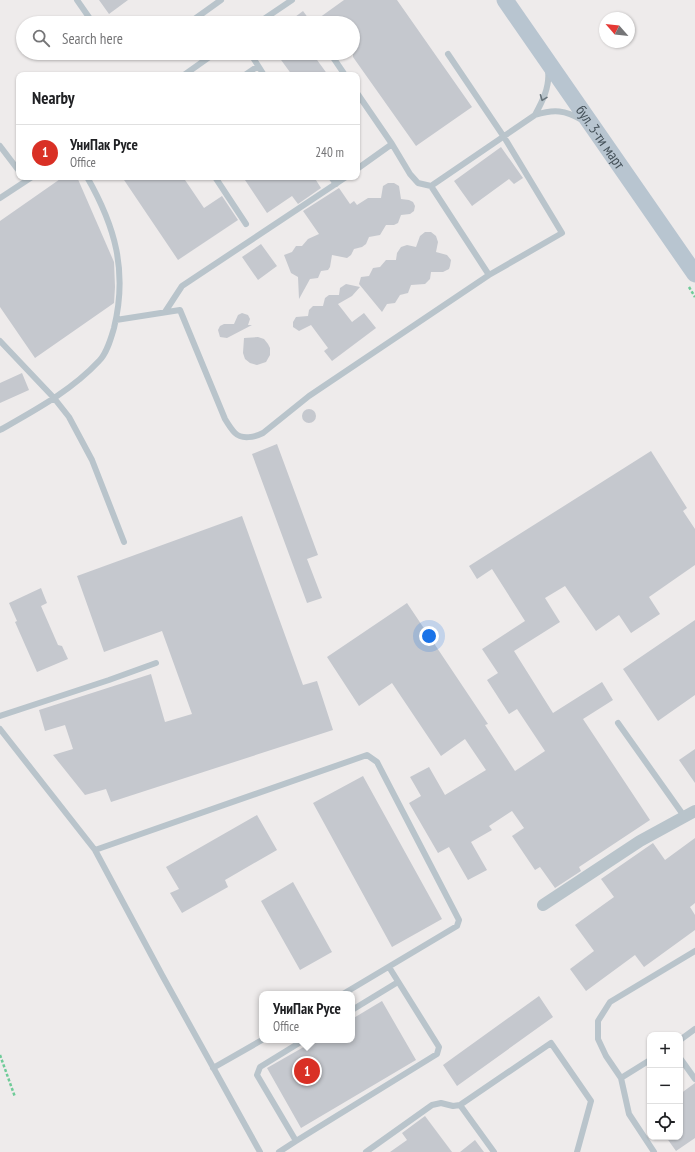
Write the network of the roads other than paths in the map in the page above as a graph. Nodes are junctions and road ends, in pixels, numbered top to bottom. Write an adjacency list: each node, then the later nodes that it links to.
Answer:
1 (76, 0): 5 (lane)
2 (221, 0): 6 (lane)
3 (292, 0): 7 (lane)
4 (505, 0): 12 (main road, бул. 3-ти март)
5 (87, 16)
6 (199, 16)
7 (268, 16)
8 (448, 54): 21 (lane)
9 (205, 60): 14 (lane)
10 (254, 60): 13 (lane)
11 (335, 60): 17 (lane)
12 (547, 60): 19 (lane, one-way to 19); 20 (main road, бул. 3-ти март)
13 (258, 66): 15 (lane); 16 (lane)
14 (188, 72)
15 (249, 72)
16 (262, 72)
17 (343, 72)
18 (360, 97): 22 (lane)
19 (535, 115): 20 (lane); 21 (lane)
20 (593, 127): 35 (main road, бул. 3-ти март)
21 (504, 137): 32 (lane); 36 (lane)
22 (392, 144): 25 (lane); 32 (lane)
23 (0, 146): 24 (lane)
24 (16, 167)
25 (360, 167)
26 (24, 180): 33 (lane)
27 (89, 180): 38 (lane)
28 (217, 180): 34 (lane)
29 (333, 180): 31 (lane)
30 (342, 180): 31 (lane)
31 (336, 184): 37 (lane)
32 (432, 186): 36 (lane)
33 (0, 198)
34 (246, 224)
35 (695, 274)
36 (490, 275): 37 (lane)
37 (165, 312): 38 (lane)
38 (116, 320): 40 (lane)
39 (0, 341): 40 (lane)
40 (54, 398): 41 (lane); 42 (lane)
41 (0, 430)
42 (124, 542)
43 (156, 663): 44 (lane)
44 (0, 716)
45 (618, 723): 48 (lane)
46 (0, 729): 49 (lane)
47 (695, 811): 48 (street)
48 (684, 816): 50 (street)
49 (95, 850): 52 (lane); 62 (lane)
50 (543, 905)
51 (695, 950): 63 (lane)
52 (390, 968): 53 (lane); 54 (lane)
53 (398, 982): 55 (lane); 66 (lane)
54 (348, 991)
55 (355, 1008)
56 (695, 1029): 57 (lane)
57 (683, 1038)
58 (259, 1042): 62 (lane)
59 (299, 1043): 66 (lane)
60 (647, 1062): 63 (lane)
61 (683, 1062): 64 (lane)
62 (213, 1068): 67 (lane)
63 (621, 1078): 72 (lane)
64 (695, 1079)
65 (460, 1105): 69 (lane); 70 (lane); 71 (lane)
66 (296, 1141): 68 (lane)
67 (260, 1152)
68 (279, 1152)
69 (366, 1152)
70 (494, 1152)
71 (577, 1152)
72 (654, 1152)

